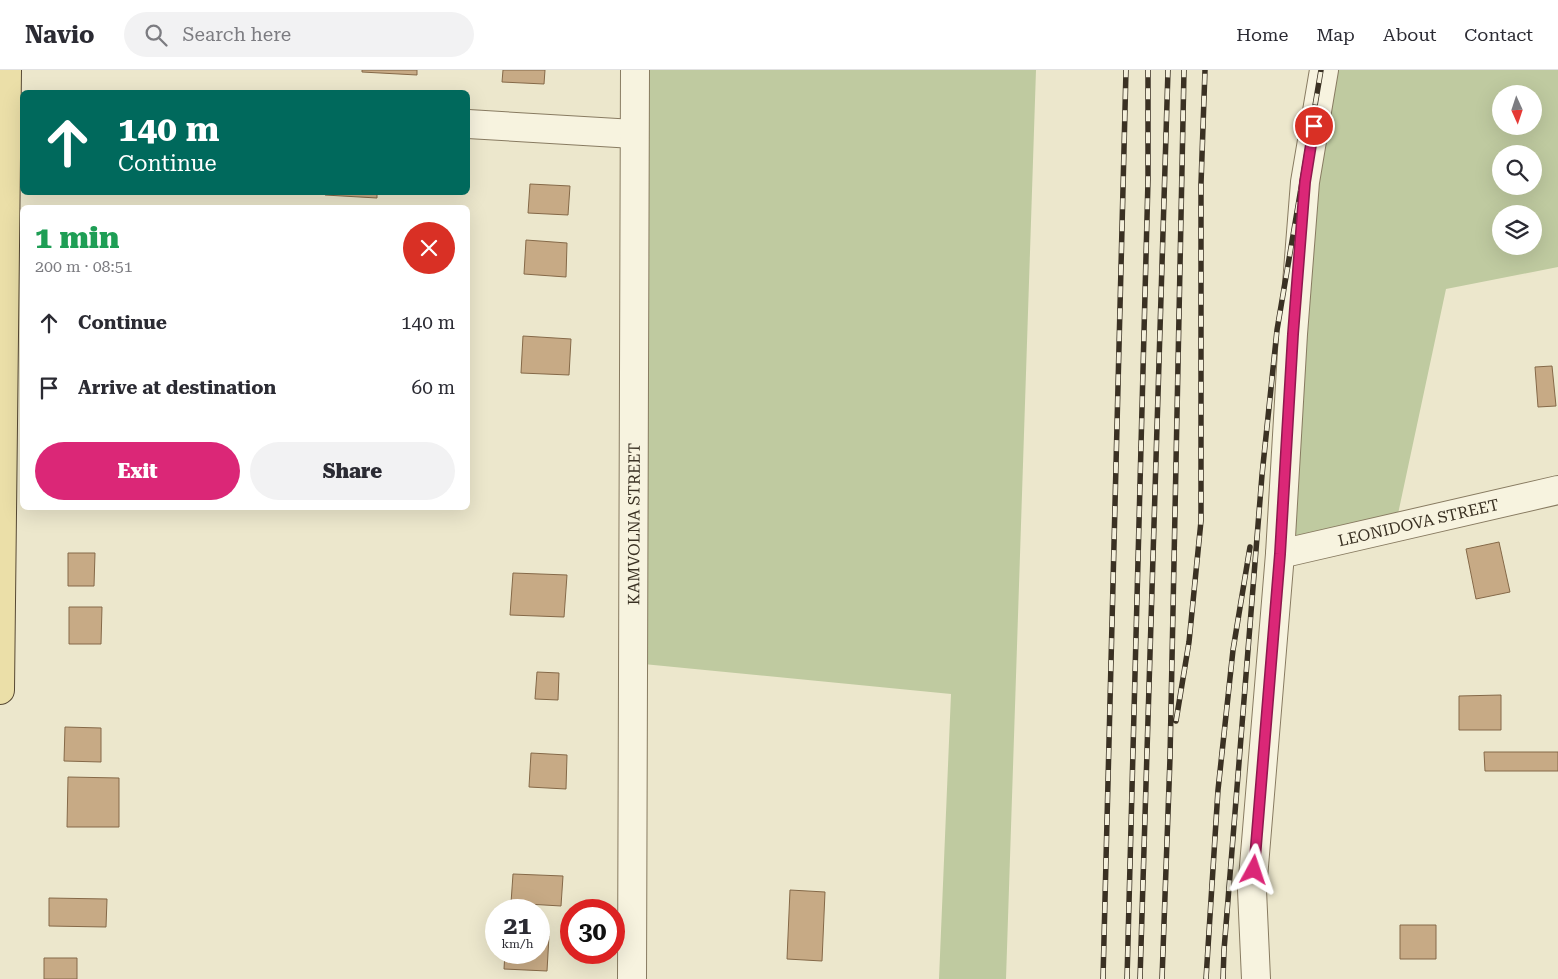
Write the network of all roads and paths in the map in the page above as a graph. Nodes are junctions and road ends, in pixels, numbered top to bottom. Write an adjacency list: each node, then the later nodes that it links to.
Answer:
1 (635, 70): 5 (street, KAMVOLNA STREET)
2 (1324, 70): 7 (street)
3 (9, 89): 8 (main road)
4 (470, 124): 5 (street)
5 (634, 134): 9 (street, KAMVOLNA STREET)
6 (1558, 490): 7 (street, LEONIDOVA STREET)
7 (1280, 554): 10 (street)
8 (0, 690)
9 (632, 979)
10 (1256, 979)

